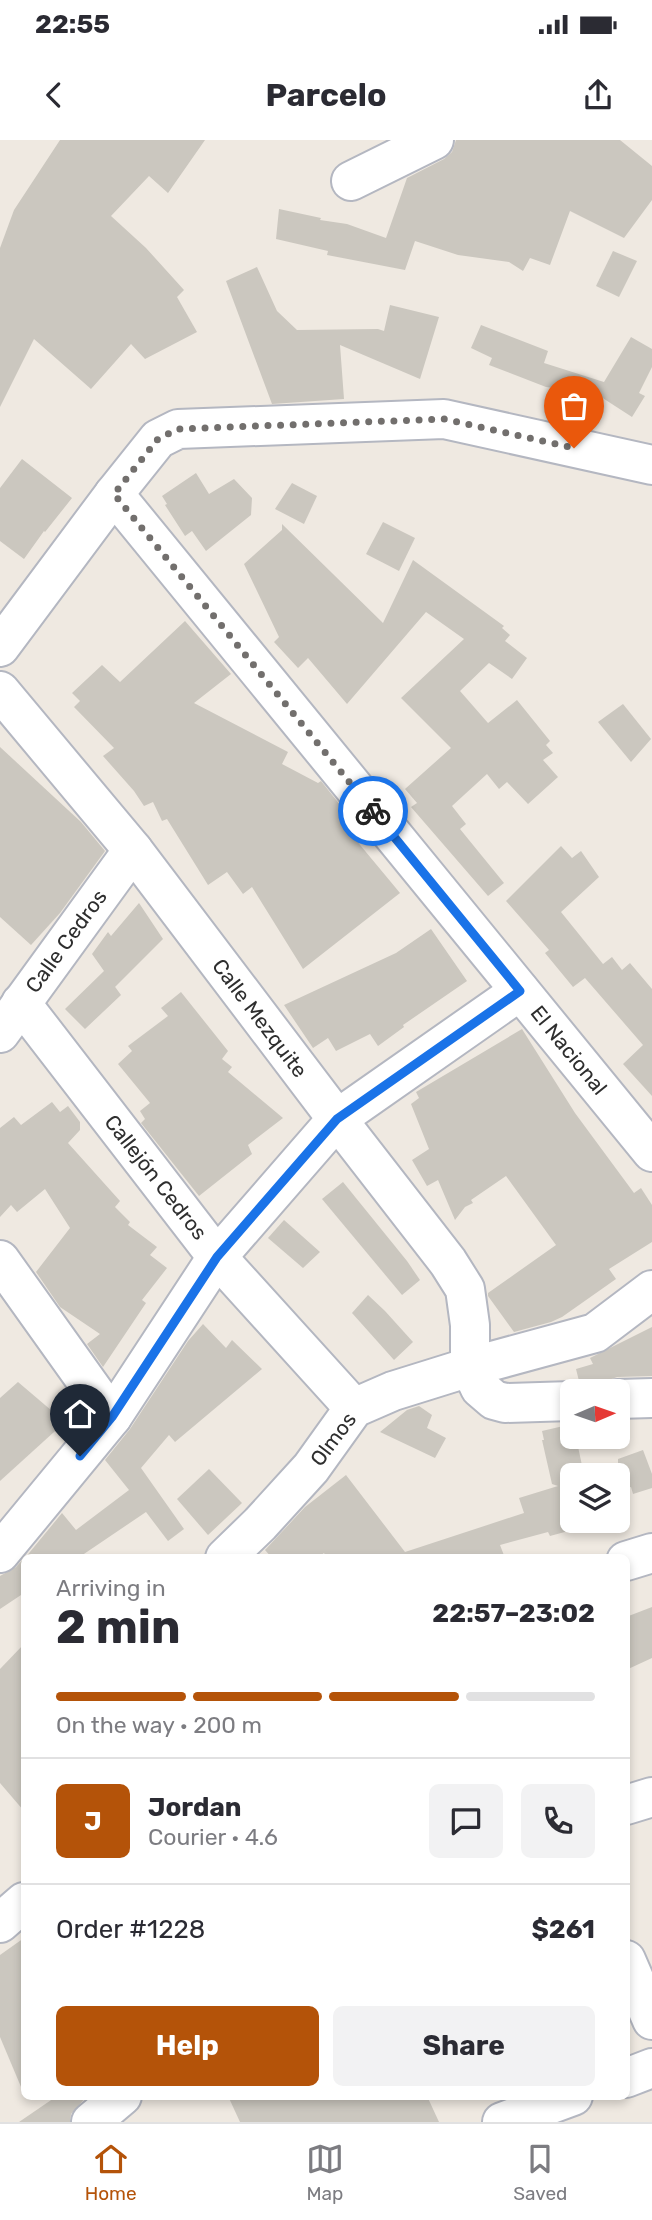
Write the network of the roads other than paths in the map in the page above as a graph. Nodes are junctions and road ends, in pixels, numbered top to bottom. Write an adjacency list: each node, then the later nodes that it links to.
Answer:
1 (434, 140): 2 (street)
2 (351, 181)
3 (652, 465): 4 (street)
4 (114, 494): 5 (street); 8 (street, El Nacional)
5 (0, 647)
6 (0, 691): 7 (street, Calle Mezquite)
7 (133, 850): 9 (street, Calle Cedros); 11 (street, Calle Mezquite)
8 (520, 991): 11 (street); 12 (street, El Nacional)
9 (21, 1003): 10 (street, Calle Cedros); 13 (street, Callejón Cedros)
10 (0, 1033)
11 (337, 1119): 13 (street); 16 (street, Calle Mezquite)
12 (652, 1152)
13 (217, 1257): 20 (street, Callejón Cedros); 21 (street)
14 (0, 1260): 21 (street)
15 (652, 1290): 16 (street)
16 (470, 1367): 19 (street); 20 (street, Olmos)
17 (652, 1398): 18 (street)
18 (630, 1399)
19 (560, 1401)
20 (354, 1408): 24 (street, Olmos)
21 (112, 1417): 22 (street)
22 (0, 1553)
23 (652, 1553): 25 (street)
24 (229, 1554)
25 (630, 1560)
26 (652, 1797): 27 (street)
27 (630, 1804)
28 (21, 1905): 29 (street)
29 (0, 1923)
30 (630, 1969): 31 (street)
31 (652, 2020)
32 (652, 2068): 33 (street)
33 (630, 2076)
34 (117, 2100): 36 (street)
35 (562, 2100): 37 (street)
36 (91, 2122)
37 (502, 2122)

